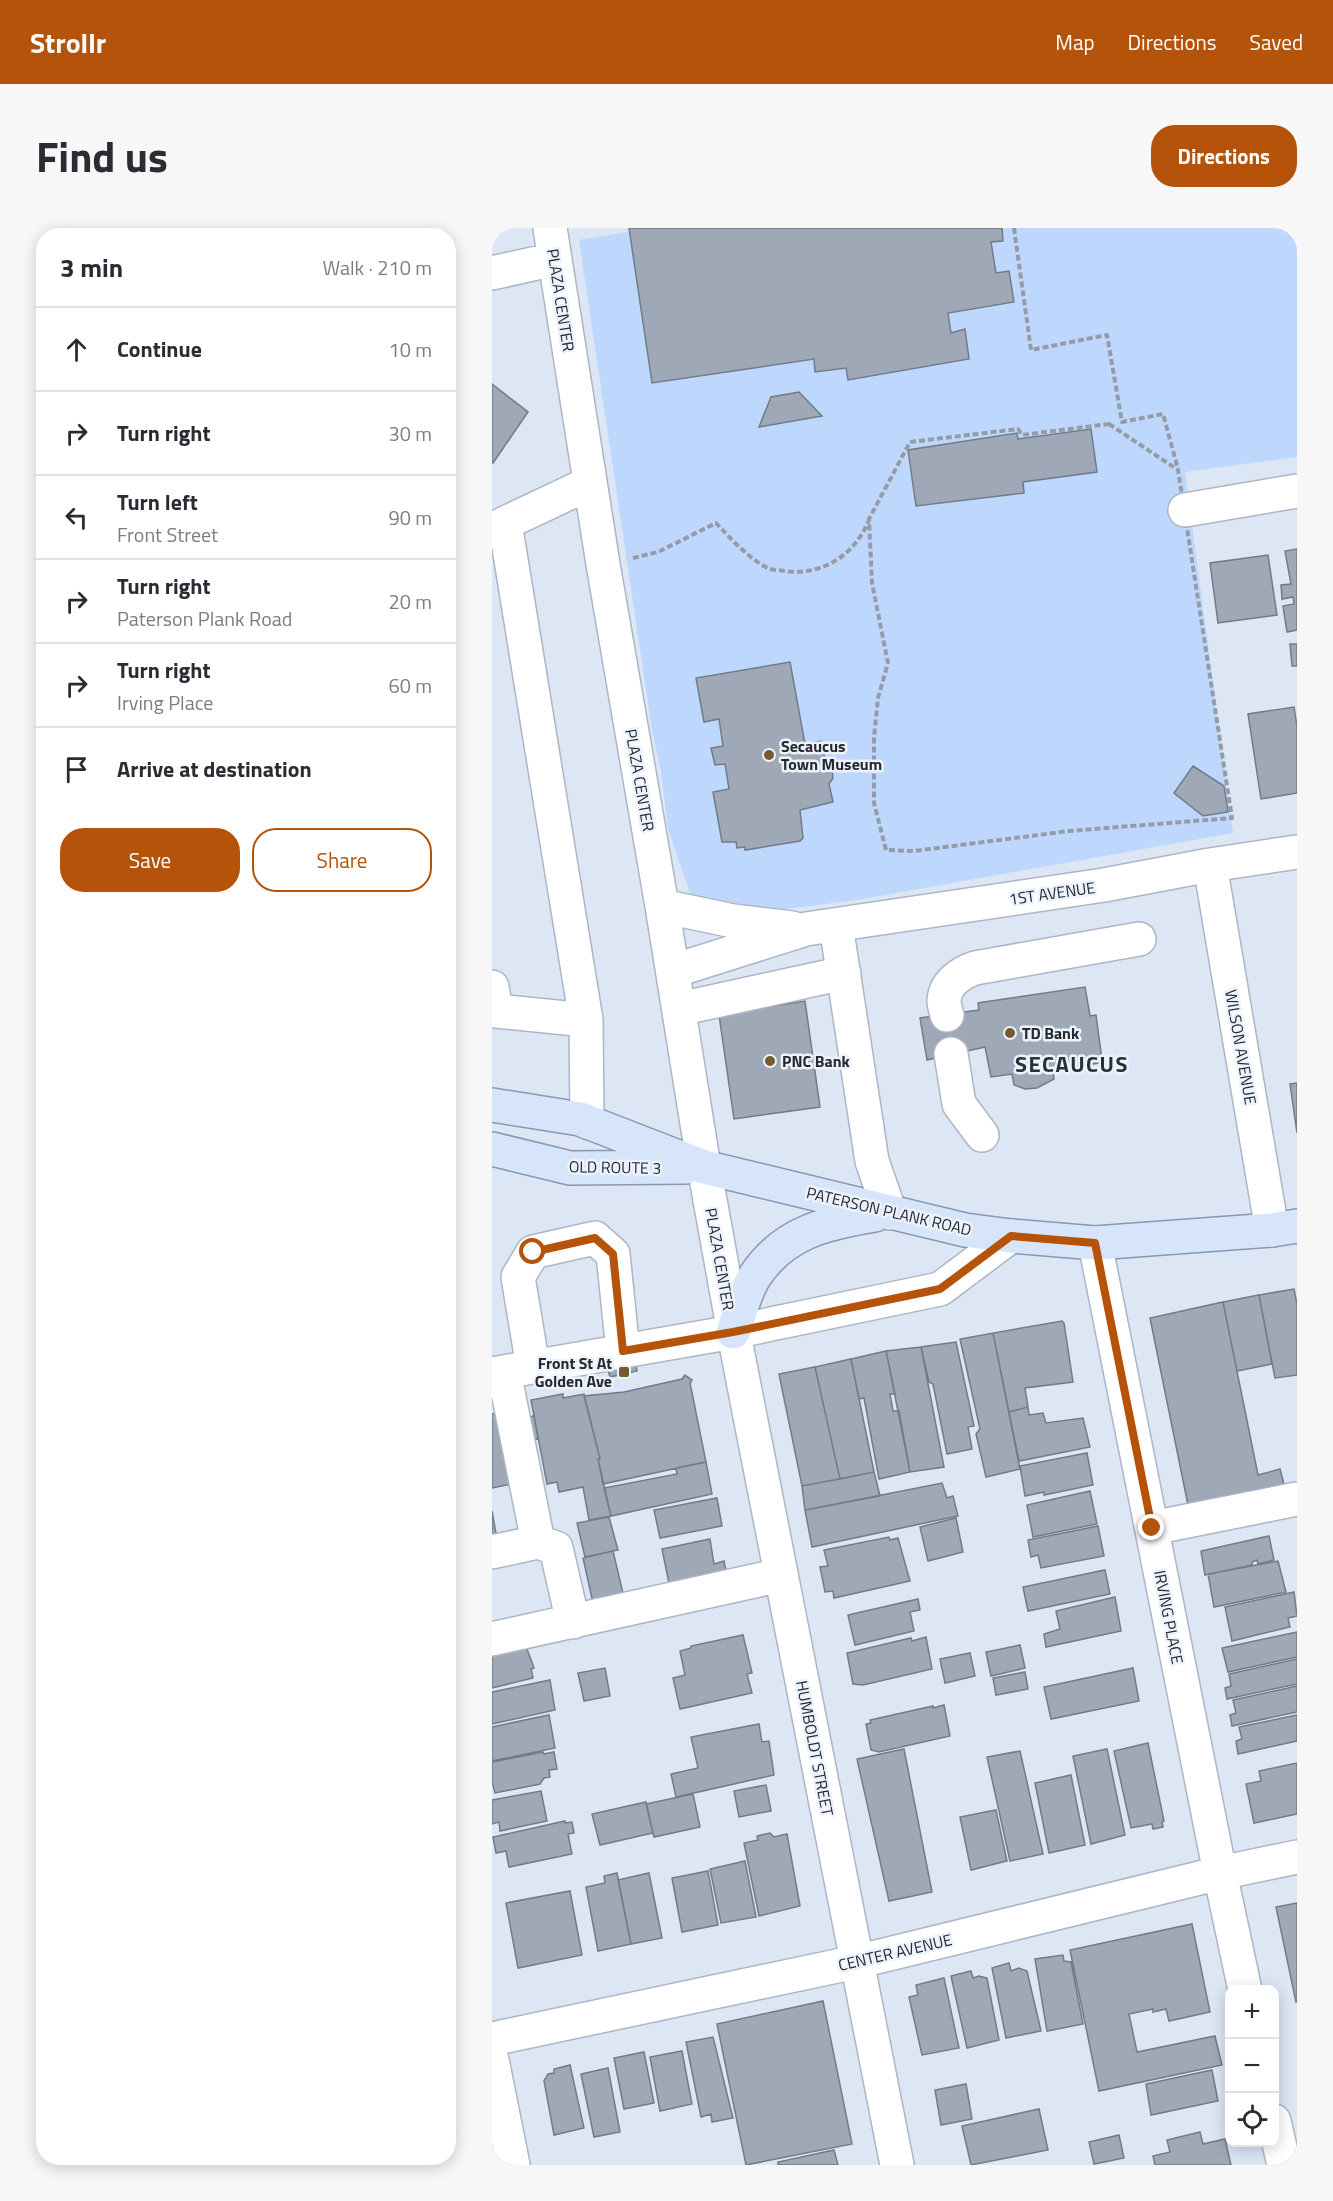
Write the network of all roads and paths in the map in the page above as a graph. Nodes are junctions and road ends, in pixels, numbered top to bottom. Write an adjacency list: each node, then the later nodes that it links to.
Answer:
1 (1014, 228): 4 (path)
2 (552, 243): 3 (street); 5 (street, PLAZA CENTER)
3 (492, 273)
4 (1178, 470): 7 (path); 8 (path)
5 (590, 483): 9 (street); 10 (street, PLAZA CENTER)
6 (1297, 490): 7 (street)
7 (1185, 510): 8 (path)
8 (869, 519): 10 (path)
9 (498, 527): 21 (street)
10 (603, 564): 13 (street, PLAZA CENTER)
11 (1297, 852): 12 (street, 1ST AVENUE)
12 (1210, 865): 14 (street, 1ST AVENUE); 29 (street, WILSON AVENUE)
13 (662, 906): 14 (street, 1ST AVENUE); 16 (street, PLAZA CENTER)
14 (821, 927): 16 (street, 1ST AVENUE); 17 (street)
15 (1139, 939): 20 (street)
16 (673, 971): 19 (street, PLAZA CENTER)
17 (844, 973): 19 (street); 28 (street)
18 (494, 999): 21 (street)
19 (679, 1009): 27 (street, PLAZA CENTER)
20 (946, 1015)
21 (586, 1020): 24 (street)
22 (951, 1054): 25 (street)
23 (492, 1105): 24 (main road, PATERSON PLANK ROAD)
24 (587, 1122): 27 (main road, PATERSON PLANK ROAD)
25 (982, 1135)
26 (492, 1149): 27 (main road, OLD ROUTE 3)
27 (704, 1167): 28 (main road, PATERSON PLANK ROAD); 32 (street, PLAZA CENTER)
28 (890, 1212): 30 (main road, PATERSON PLANK ROAD); 32 (main road)
29 (1285, 1228): 31 (main road, PATERSON PLANK ROAD)
30 (1011, 1236): 31 (main road, PATERSON PLANK ROAD); 32 (street)
31 (1095, 1243): 36 (street, IRVING PLACE)
32 (733, 1332): 33 (street); 39 (street, HUMBOLDT STREET)
33 (623, 1351): 34 (street); 34 (street)
34 (510, 1371): 37 (street)
35 (1297, 1499): 36 (street)
36 (1152, 1528): 43 (street, IRVING PLACE)
37 (538, 1542): 38 (street); 40 (street)
38 (492, 1552)
39 (781, 1575): 40 (street); 44 (street, HUMBOLDT STREET)
40 (573, 1622): 41 (street)
41 (492, 1640)
42 (1297, 1857): 43 (street, CENTER AVENUE)
43 (1220, 1873): 44 (street, CENTER AVENUE); 45 (street, IRVING PLACE)
44 (856, 1962): 46 (street, CENTER AVENUE); 50 (street, HUMBOLDT STREET)
45 (1244, 1985)
46 (492, 2039)
47 (492, 2060): 49 (street)
48 (1279, 2141): 51 (street)
49 (513, 2165)
50 (897, 2165)
51 (1284, 2165)

